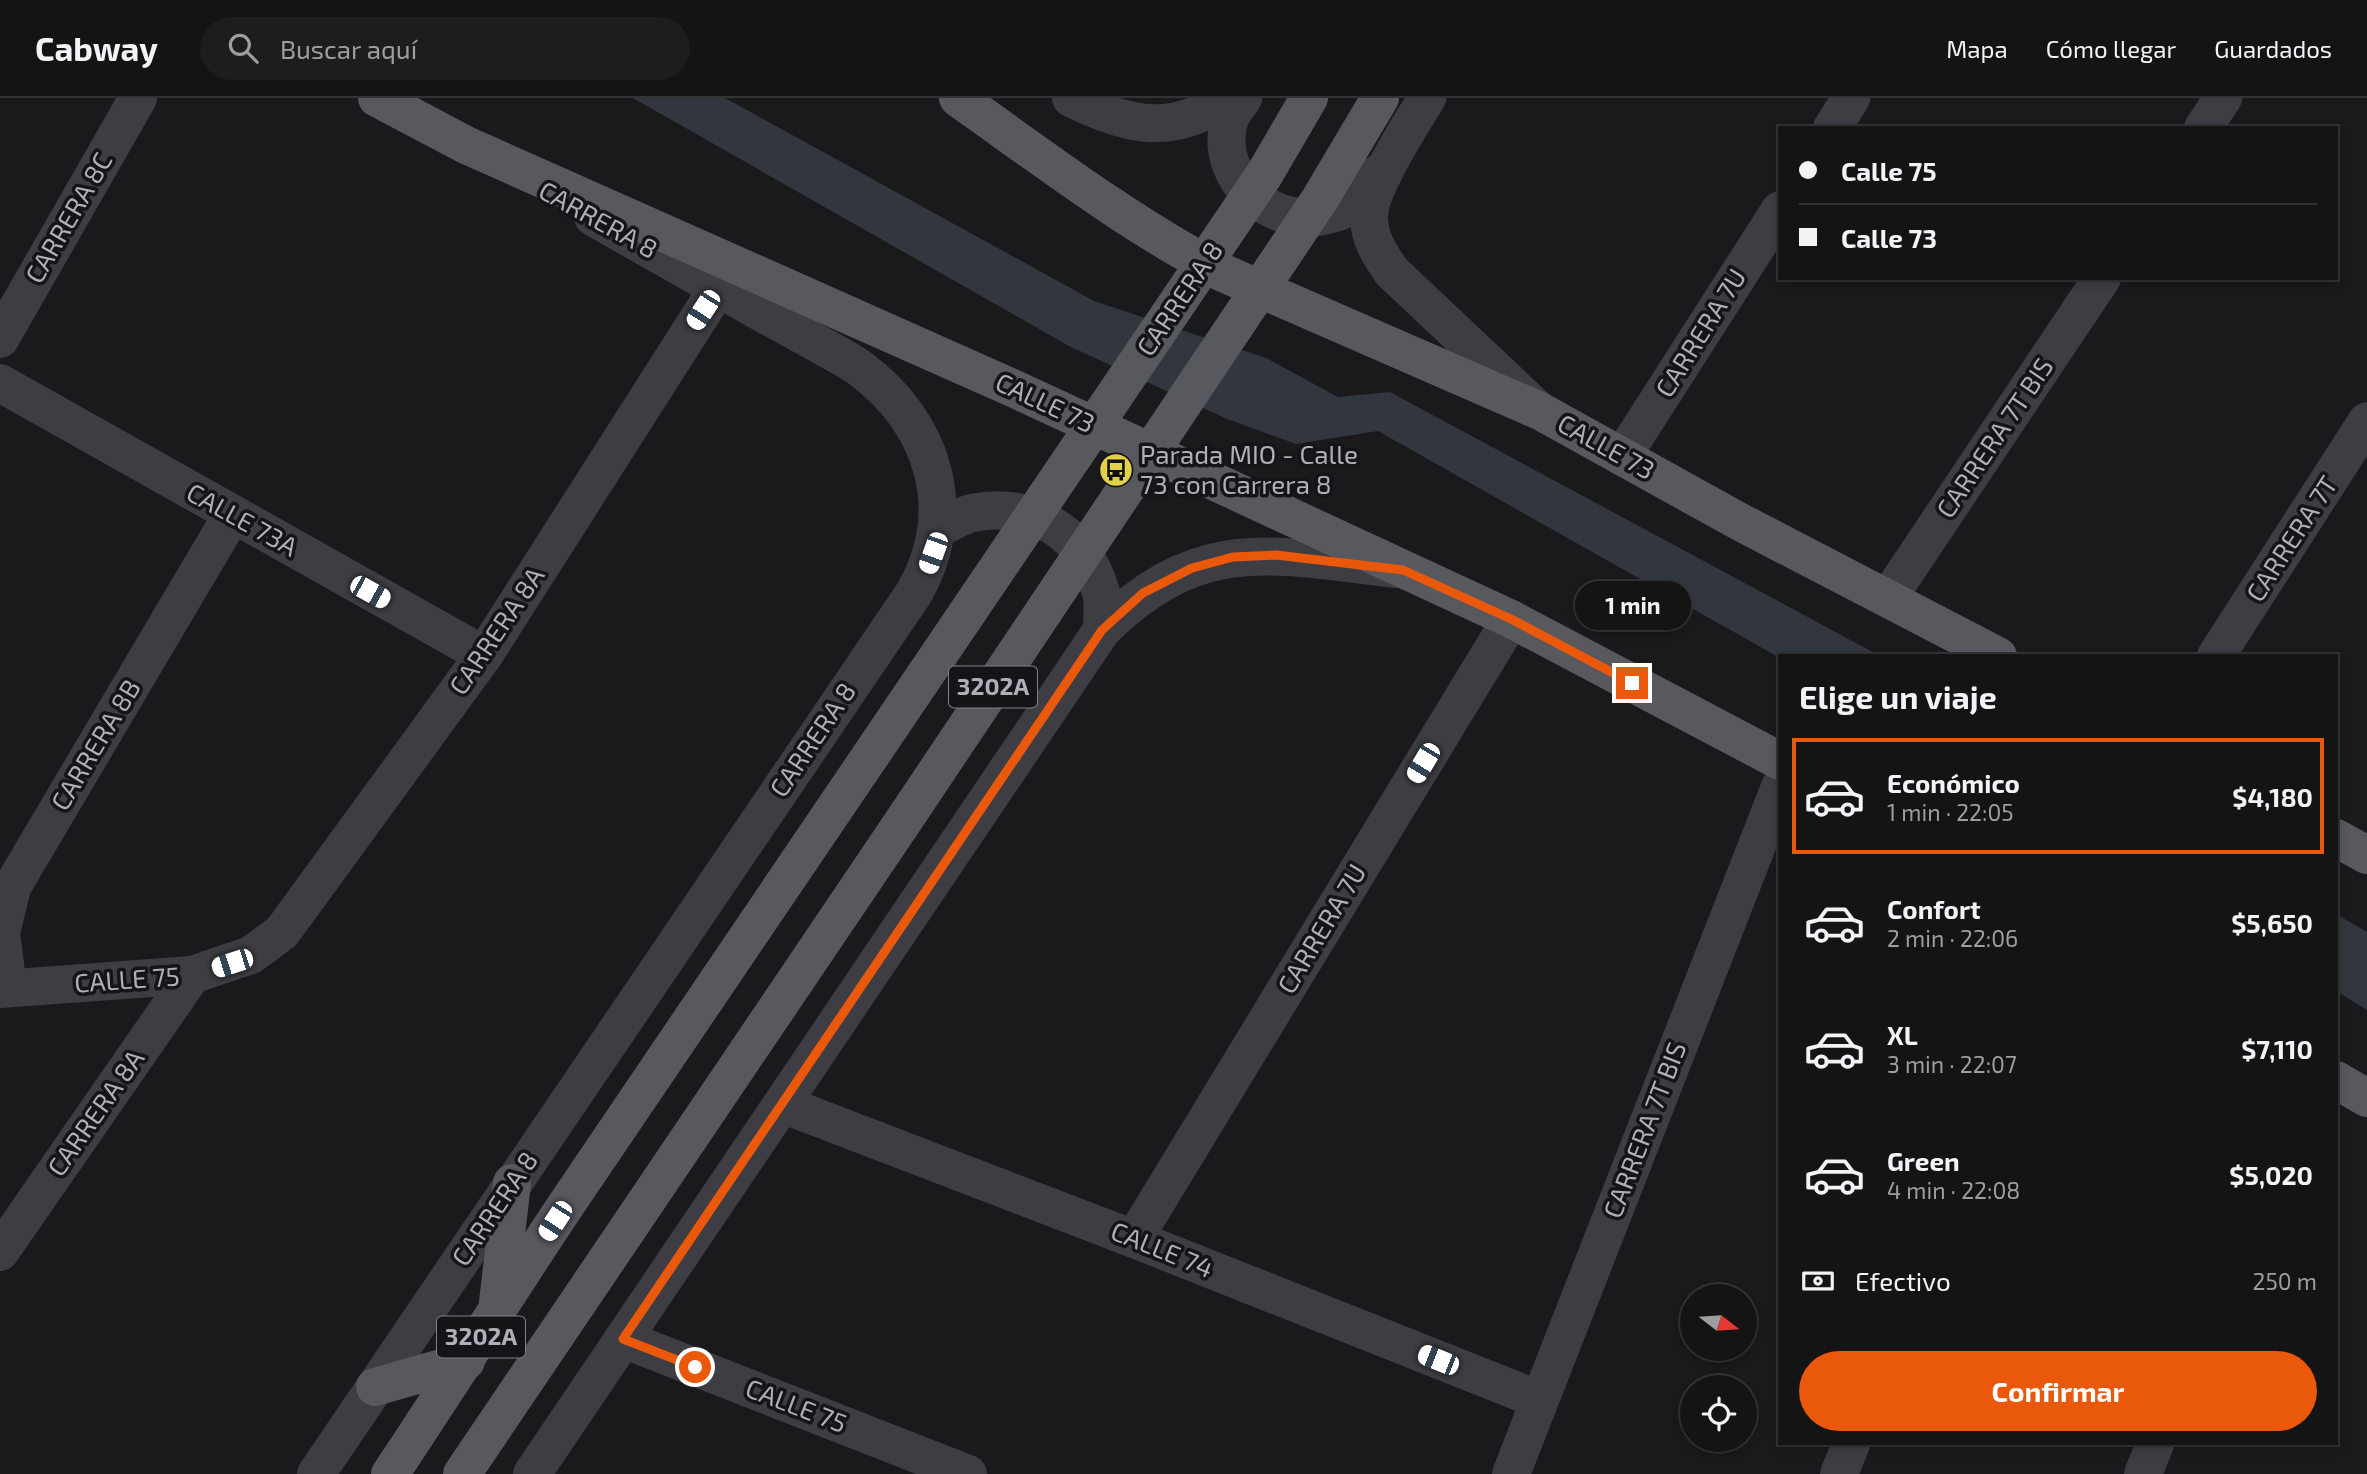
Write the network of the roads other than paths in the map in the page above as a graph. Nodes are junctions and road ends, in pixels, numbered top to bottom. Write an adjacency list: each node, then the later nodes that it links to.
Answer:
1 (138, 98): 19 (street, CARRERA 8C)
2 (377, 98): 14 (main road, CALLE 73)
3 (958, 98): 21 (main road, CALLE 73)
4 (1071, 98): 5 (street)
5 (1227, 98)
6 (1243, 98): 15 (street)
7 (1310, 98): 46 (main road, CARRERA 8 / 3202A)
8 (1380, 98): 55 (main road, 3202A)
9 (1427, 98): 15 (street)
10 (1851, 98): 12 (street)
11 (2223, 98): 13 (street)
12 (1833, 126)
13 (2204, 126)
14 (466, 145): 18 (street, CARRERA 8); 26 (main road, CALLE 73)
15 (1397, 147): 21 (street)
16 (1778, 213): 23 (street, CARRERA 7U)
17 (2101, 280): 27 (street, CARRERA 7T BIS)
18 (718, 288): 25 (street, CARRERA 8); 32 (street, CARRERA 8A)
19 (0, 339)
20 (0, 383): 24 (street, CALLE 73A)
21 (1540, 411): 23 (main road, CALLE 73)
22 (2367, 421): 31 (street, CARRERA 7T)
23 (1622, 457): 27 (main road, CALLE 73)
24 (232, 515): 32 (street, CALLE 73A); 39 (street, CARRERA 8B)
25 (938, 530): 29 (street); 43 (street, CARRERA 8)
26 (1403, 570): 28 (main road, CALLE 73); 29 (street)
27 (1888, 598): 30 (main road, CALLE 73)
28 (1511, 619): 33 (main road, CALLE 73); 44 (street, CARRERA 7U)
29 (1102, 630): 42 (street)
30 (1994, 654)
31 (2217, 654)
32 (484, 655): 37 (street, CARRERA 8A)
33 (1778, 760)
34 (1778, 792): 50 (street, CARRERA 7T BIS)
35 (2338, 839): 36 (main road)
36 (2367, 855)
37 (251, 955): 38 (street, CALLE 75)
38 (192, 975): 39 (street, CALLE 75); 45 (street, CARRERA 8A)
39 (4, 989)
40 (2338, 1081): 41 (main road)
41 (2367, 1098)
42 (782, 1104): 44 (street, CALLE 74); 47 (street)
43 (512, 1183): 46 (main road); 49 (street, CARRERA 8)
44 (1134, 1239): 50 (street, CALLE 74)
45 (0, 1252)
46 (497, 1310): 48 (main road, CARRERA 8 / 3202A)
47 (623, 1339): 56 (street); 57 (street, CALLE 75)
48 (466, 1361): 49 (main road); 54 (main road, CARRERA 8 / 3202A)
49 (375, 1387): 53 (street, CARRERA 8)
50 (1540, 1400): 58 (street, CARRERA 7T BIS)
51 (1851, 1445): 59 (street)
52 (2155, 1445): 60 (street)
53 (316, 1474)
54 (390, 1474)
55 (462, 1474)
56 (532, 1474)
57 (968, 1474)
58 (1511, 1474)
59 (1839, 1474)
60 (2143, 1474)

